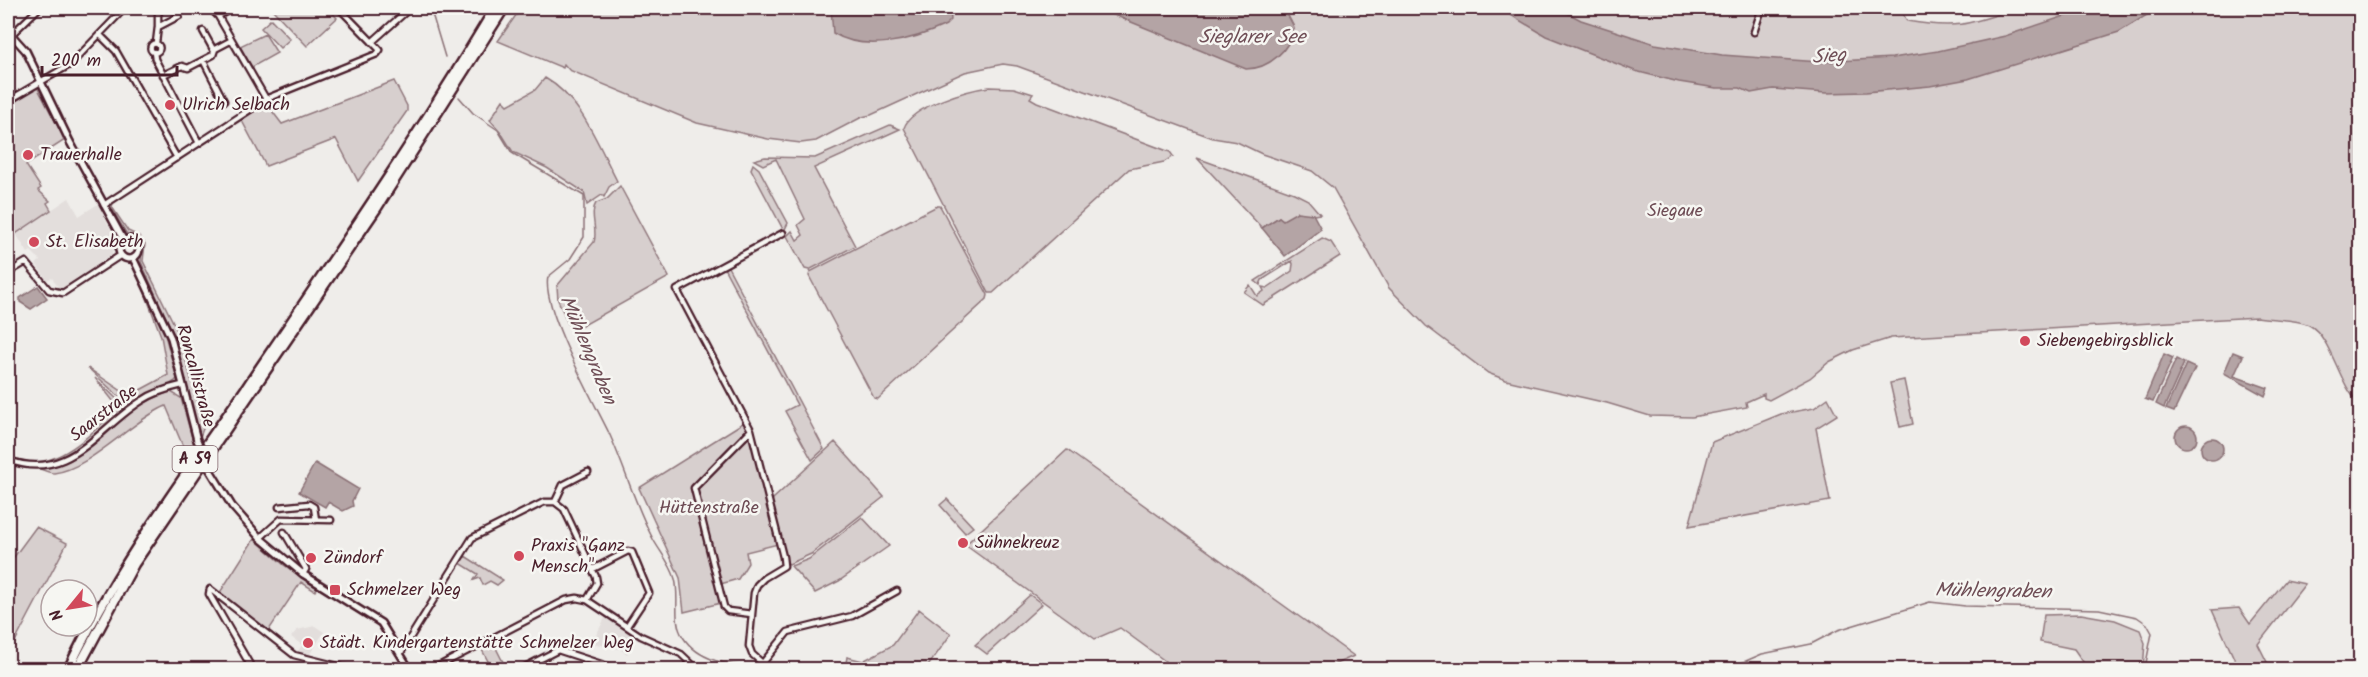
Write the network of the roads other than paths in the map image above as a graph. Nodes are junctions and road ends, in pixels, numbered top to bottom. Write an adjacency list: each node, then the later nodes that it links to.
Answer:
1 (39, 8): 16 (street)
2 (125, 8): 17 (street)
3 (162, 8): 13 (street)
4 (176, 8): 13 (street)
5 (210, 8): 12 (street)
6 (233, 8): 12 (street)
7 (339, 8): 19 (street)
8 (410, 8): 19 (street)
9 (495, 8): 54 (highway, A 59)
10 (504, 8): 55 (highway, A 59)
11 (1762, 8): 15 (street)
12 (218, 16): 18 (street)
13 (158, 27): 22 (street)
14 (203, 31): 20 (street)
15 (1754, 32)
16 (9, 33): 23 (street)
17 (100, 35): 23 (street); 28 (street)
18 (232, 40): 20 (street); 24 (street)
19 (372, 42): 24 (street)
20 (213, 53): 21 (street)
21 (205, 63): 22 (street); 25 (street)
22 (163, 75): 27 (street)
23 (41, 82): 26 (street); 29 (street)
24 (266, 99): 27 (street)
25 (224, 100)
26 (8, 101)
27 (199, 143): 28 (street)
28 (177, 158): 29 (street)
29 (104, 205): 31 (street)
30 (783, 233): 36 (street)
31 (124, 241): 32 (street); 33 (street)
32 (121, 255): 33 (street); 34 (street)
33 (133, 258): 35 (street, Roncallistraße)
34 (8, 273)
35 (183, 385): 37 (street, Saarstraße); 44 (street, Roncallistraße, bridge)
36 (751, 430): 49 (street); 49 (street)
37 (8, 460)
38 (588, 472): 39 (street)
39 (555, 502): 45 (street); 51 (street)
40 (279, 507): 41 (street)
41 (316, 520): 42 (street); 44 (street)
42 (331, 520)
43 (284, 532): 46 (street)
44 (260, 538): 46 (street)
45 (593, 569): 48 (street); 50 (street)
46 (303, 574): 51 (street)
47 (897, 591): 53 (street)
48 (587, 600): 50 (street); 60 (street)
49 (752, 614): 53 (street)
50 (627, 626): 63 (street)
51 (400, 654): 59 (street)
52 (322, 663): 56 (street); 57 (street); 58 (street)
53 (759, 666)
54 (68, 669)
55 (77, 669)
56 (253, 669)
57 (320, 669)
58 (354, 669)
59 (410, 669)
60 (431, 669)
61 (519, 669): 62 (street)
62 (616, 669)
63 (698, 669)

